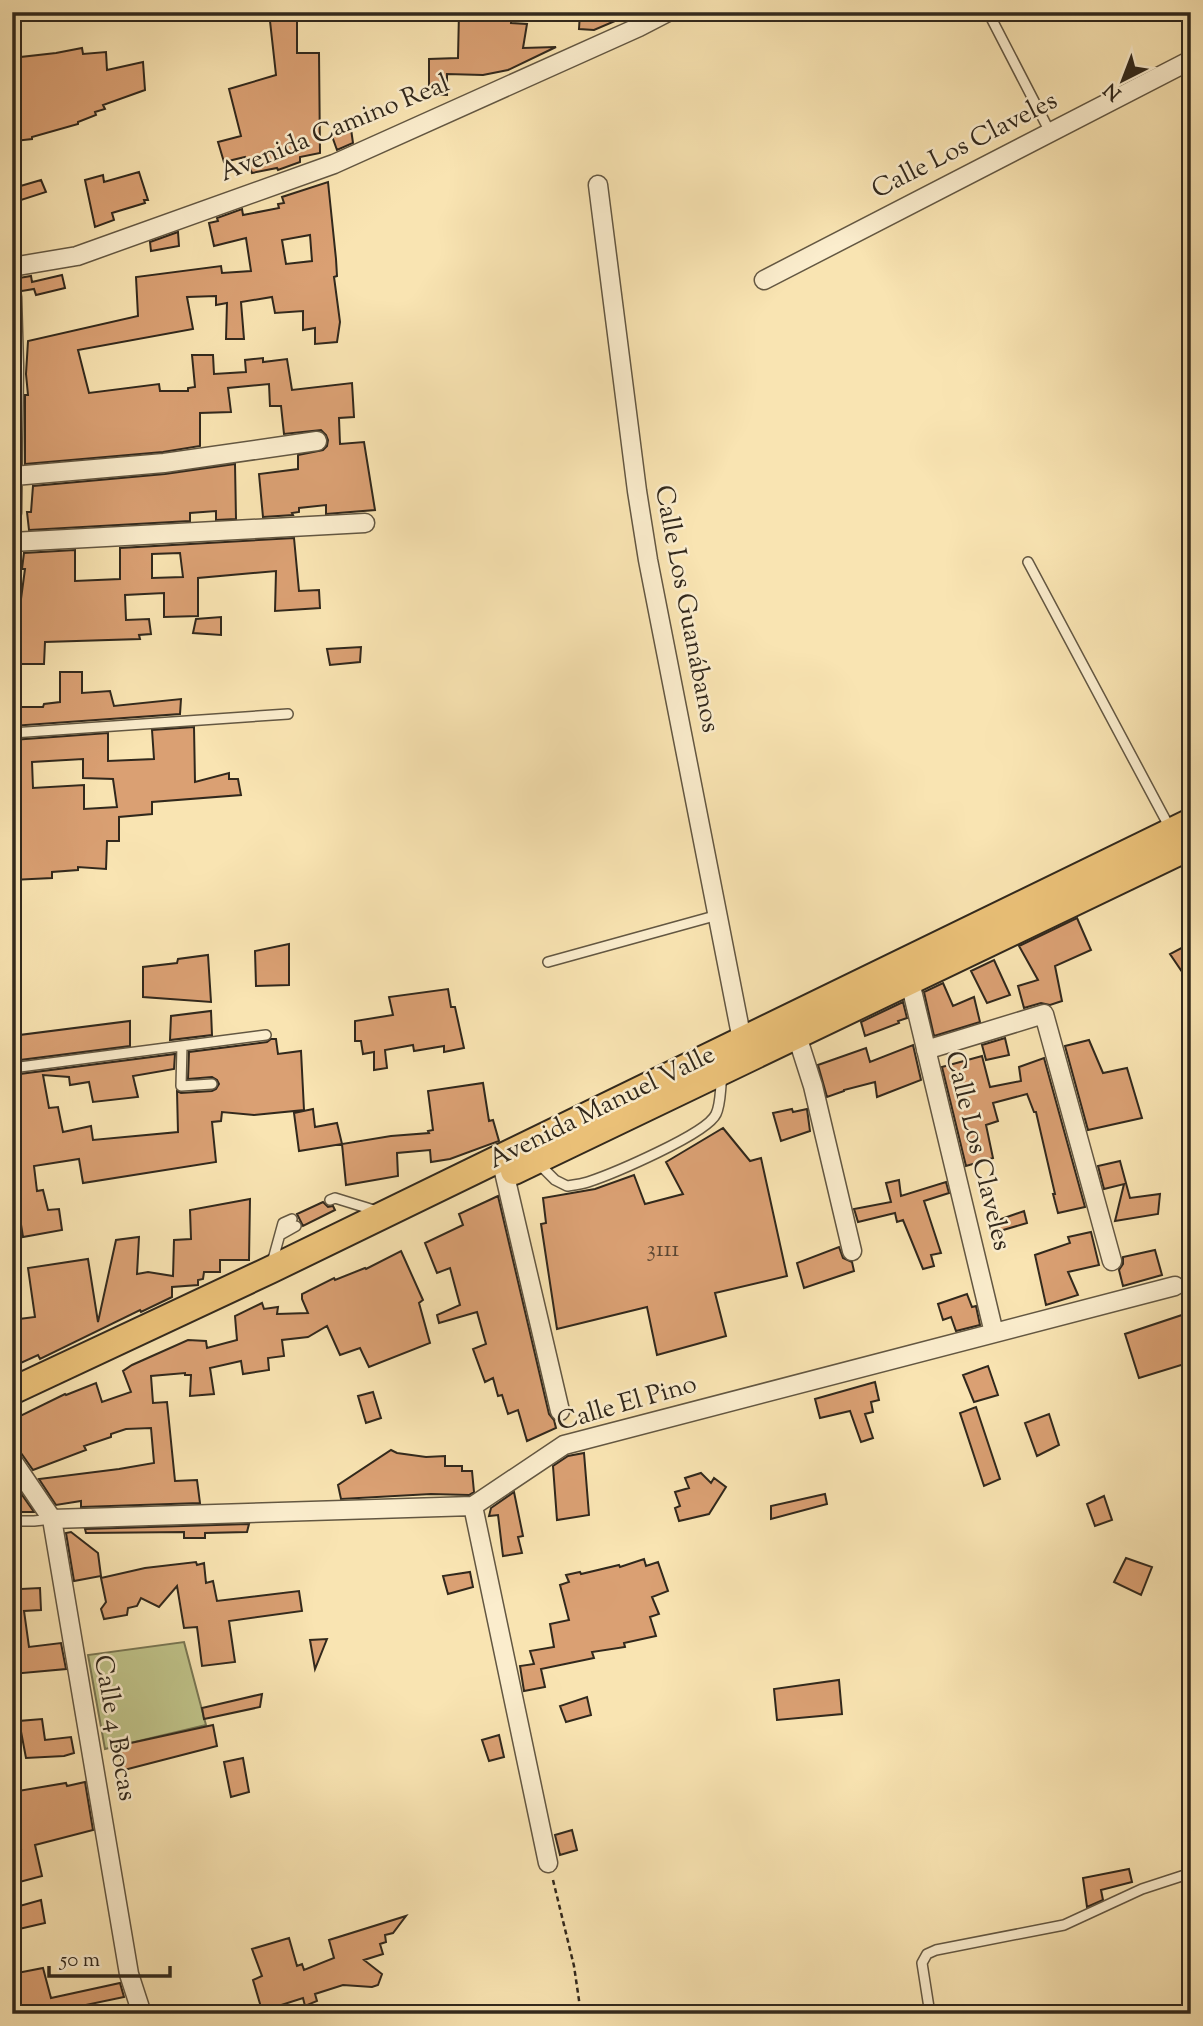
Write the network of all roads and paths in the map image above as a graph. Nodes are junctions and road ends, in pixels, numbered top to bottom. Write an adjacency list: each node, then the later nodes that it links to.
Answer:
1 (668, 12): 3 (street, Avenida Camino Real)
2 (988, 12): 5 (lane)
3 (639, 20): 7 (street, Avenida Camino Real)
4 (1191, 60): 5 (street, Calle Los Claveles)
5 (1050, 132): 8 (street, Calle Los Claveles)
6 (598, 185): 20 (street, Calle Los Guanábanos)
7 (12, 267)
8 (764, 280)
9 (12, 298): 10 (street)
10 (13, 366): 12 (street)
11 (317, 441): 12 (street)
12 (14, 476): 13 (street)
13 (12, 513)
14 (365, 523): 15 (street)
15 (12, 542)
16 (1028, 562): 19 (lane)
17 (288, 714): 18 (lane)
18 (12, 733)
19 (1184, 833): 22 (main road, Avenida Manuel Valle); 25 (main road, Avenida Manuel Valle)
20 (718, 915): 21 (lane); 25 (street, Calle Los Guanábanos)
21 (548, 962)
22 (909, 982): 24 (main road, Avenida Manuel Valle); 27 (street, Calle Los Claveles)
23 (266, 1035): 26 (lane)
24 (797, 1036): 29 (main road, Avenida Manuel Valle); 36 (street)
25 (742, 1040): 32 (main road, Avenida Manuel Valle)
26 (182, 1046): 28 (lane); 30 (lane)
27 (926, 1050): 37 (street); 40 (street, Calle Los Claveles)
28 (12, 1069)
29 (722, 1072): 31 (main road, Avenida Manuel Valle); 31 (lane)
30 (212, 1084)
31 (535, 1161): 32 (main road, Avenida Manuel Valle)
32 (503, 1166): 34 (main road, Avenida Manuel Valle); 42 (main road, Avenida Manuel Valle); 43 (street)
33 (332, 1204): 34 (lane)
34 (385, 1214): 38 (main road, Avenida Manuel Valle)
35 (294, 1222): 38 (lane)
36 (852, 1251)
37 (1112, 1261)
38 (270, 1270): 41 (main road, Avenida Manuel Valle)
39 (1175, 1286): 40 (street, Calle El Pino)
40 (994, 1333): 45 (street, Calle El Pino)
41 (12, 1391)
42 (12, 1409)
43 (560, 1411)
44 (12, 1460): 46 (street, Calle 4 Bocas)
45 (473, 1506): 46 (street); 48 (street)
46 (52, 1519): 47 (lane); 50 (street, Calle 4 Bocas)
47 (12, 1521)
48 (548, 1863): 51 (path)
49 (1191, 1872): 52 (lane)
50 (142, 2014)
51 (581, 2014)
52 (930, 2014)

